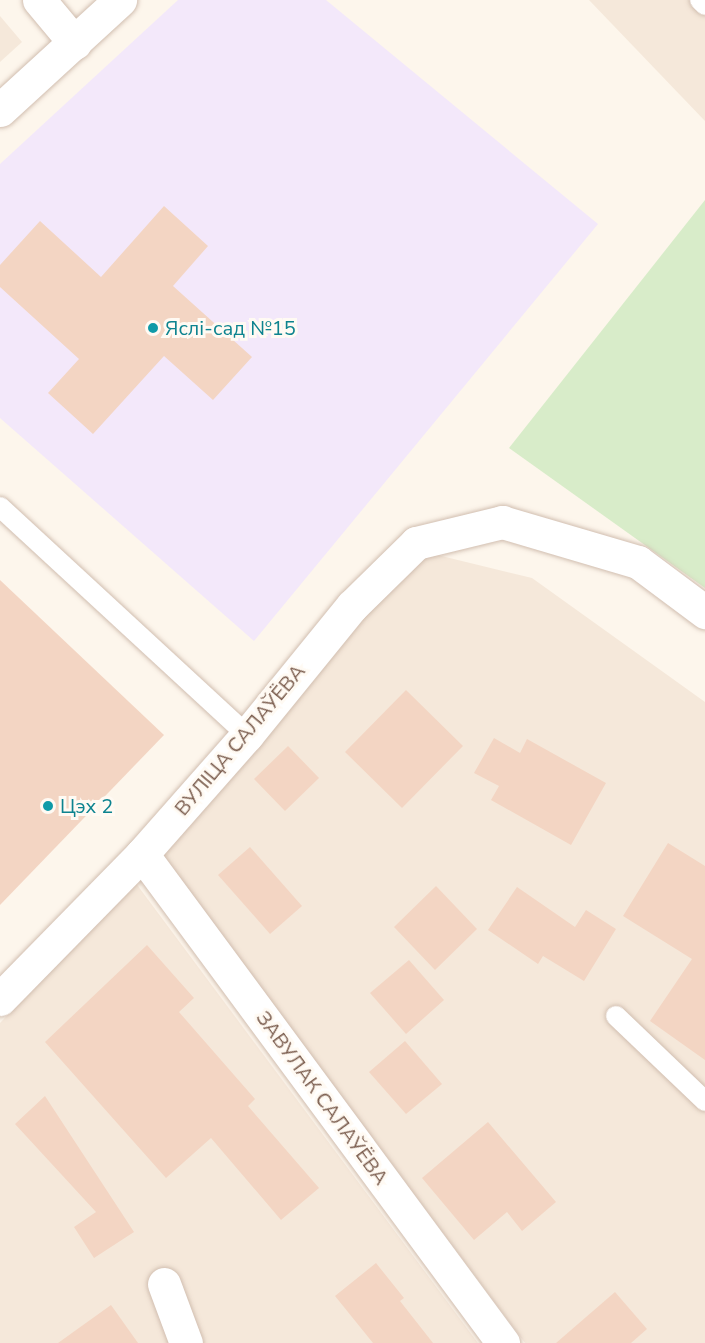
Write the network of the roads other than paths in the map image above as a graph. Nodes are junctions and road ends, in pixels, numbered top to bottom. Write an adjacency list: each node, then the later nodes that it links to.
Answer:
1 (39, 0): 5 (street)
2 (120, 0): 5 (street)
3 (700, 0): 4 (lane)
4 (705, 5)
5 (75, 43): 6 (street)
6 (0, 110)
7 (0, 507): 9 (lane)
8 (705, 612): 9 (street, ВУЛІЦА САЛАЎЁВА)
9 (247, 735): 10 (street, ВУЛІЦА САЛАЎЁВА)
10 (142, 854): 11 (street, ВУЛІЦА САЛАЎЁВА); 16 (street, ЗАВУЛАК САЛАЎЁВА)
11 (0, 999)
12 (616, 1016): 13 (lane)
13 (705, 1101)
14 (164, 1284): 15 (street)
15 (186, 1343)
16 (502, 1343)

